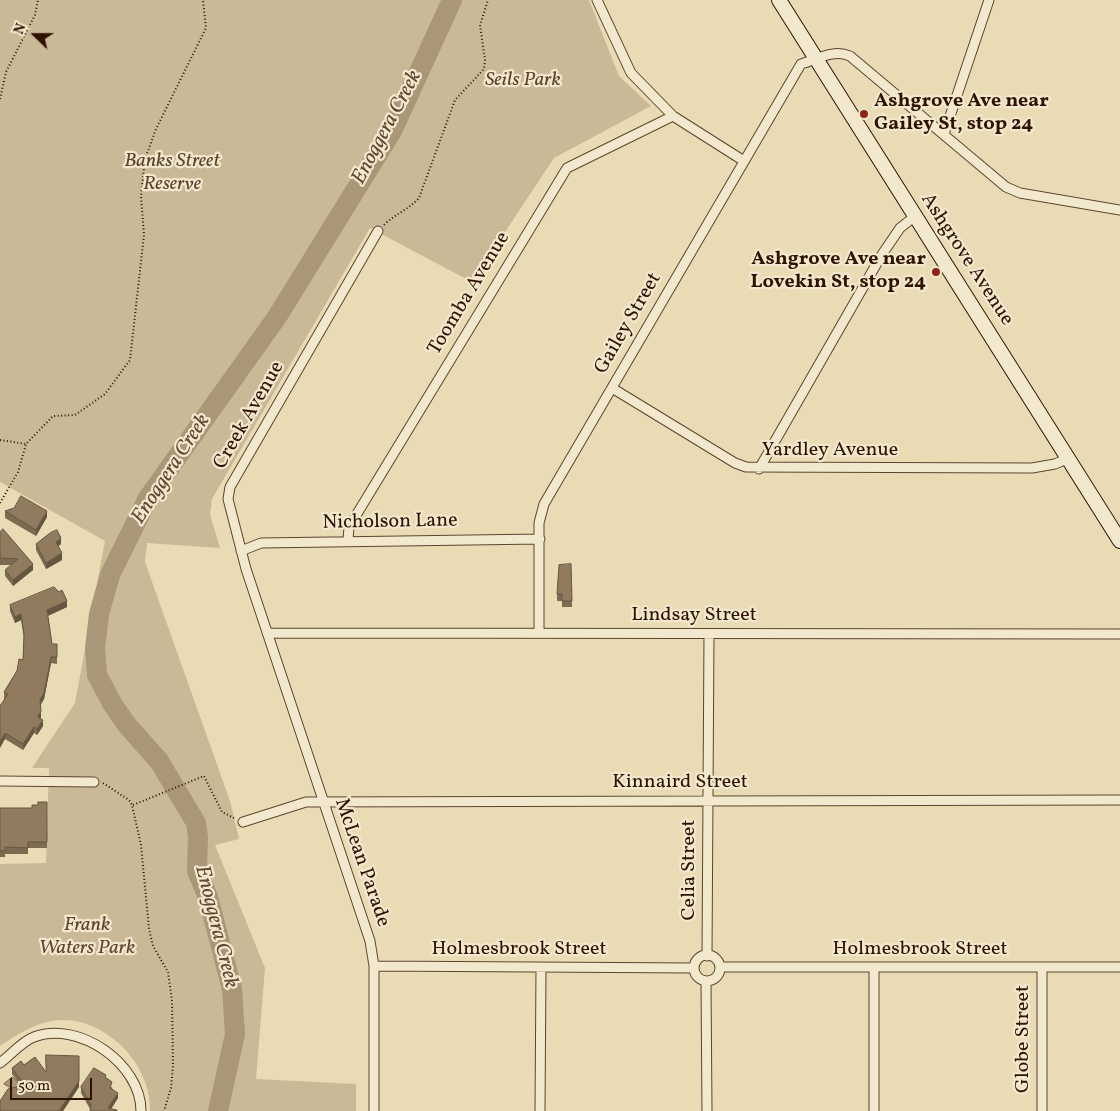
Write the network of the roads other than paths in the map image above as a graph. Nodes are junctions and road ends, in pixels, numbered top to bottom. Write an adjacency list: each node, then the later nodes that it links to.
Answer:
1 (597, 0): 5 (street)
2 (778, 0): 4 (main road, Ashgrove Avenue)
3 (989, 0): 6 (street)
4 (817, 59): 6 (street, Gailey Street); 7 (street, Gailey Street); 9 (main road, Ashgrove Avenue)
5 (673, 116): 7 (street); 15 (street, Toomba Avenue)
6 (944, 134): 8 (street, Gailey Street)
7 (744, 161): 11 (street, Gailey Street)
8 (1120, 210)
9 (914, 217): 12 (main road, Ashgrove Avenue); 13 (street)
10 (378, 231): 17 (street, Creek Avenue)
11 (612, 388): 13 (street, Yardley Avenue); 14 (street, Gailey Street)
12 (1069, 458): 13 (street, Yardley Avenue); 16 (main road, Ashgrove Avenue)
13 (759, 468)
14 (540, 539): 15 (street, Nicholson Lane); 18 (street, Gailey Street)
15 (348, 540): 17 (street, Nicholson Lane)
16 (1120, 541)
17 (241, 551): 19 (street, Creek Avenue)
18 (539, 633): 19 (street, Lindsay Street); 20 (street, Lindsay Street)
19 (267, 634): 26 (street, McLean Parade)
20 (709, 634): 21 (street, Lindsay Street); 25 (street, Celia Street)
21 (1120, 634)
22 (0, 781): 23 (street)
23 (94, 782)
24 (1120, 800): 25 (street, Kinnaird Street)
25 (707, 801): 26 (street, Kinnaird Street); 28 (street, Celia Street)
26 (322, 802): 27 (street, Kinnaird Street); 29 (street, McLean Parade)
27 (242, 822)
28 (707, 956): 30 (street); 34 (street)
29 (374, 966): 33 (street, Holmesbrook Street); 39 (street, McLean Parade)
30 (720, 967): 35 (street, Holmesbrook Street); 36 (street)
31 (1042, 967): 32 (street, Holmesbrook Street); 35 (street, Holmesbrook Street); 43 (street, Globe Street)
32 (1120, 967)
33 (541, 968): 34 (street, Holmesbrook Street); 40 (street)
34 (694, 968): 36 (street)
35 (874, 968): 42 (street)
36 (706, 981): 41 (street)
37 (0, 1063): 38 (street)
38 (140, 1111)
39 (374, 1111)
40 (540, 1111)
41 (707, 1111)
42 (874, 1111)
43 (1042, 1111)

